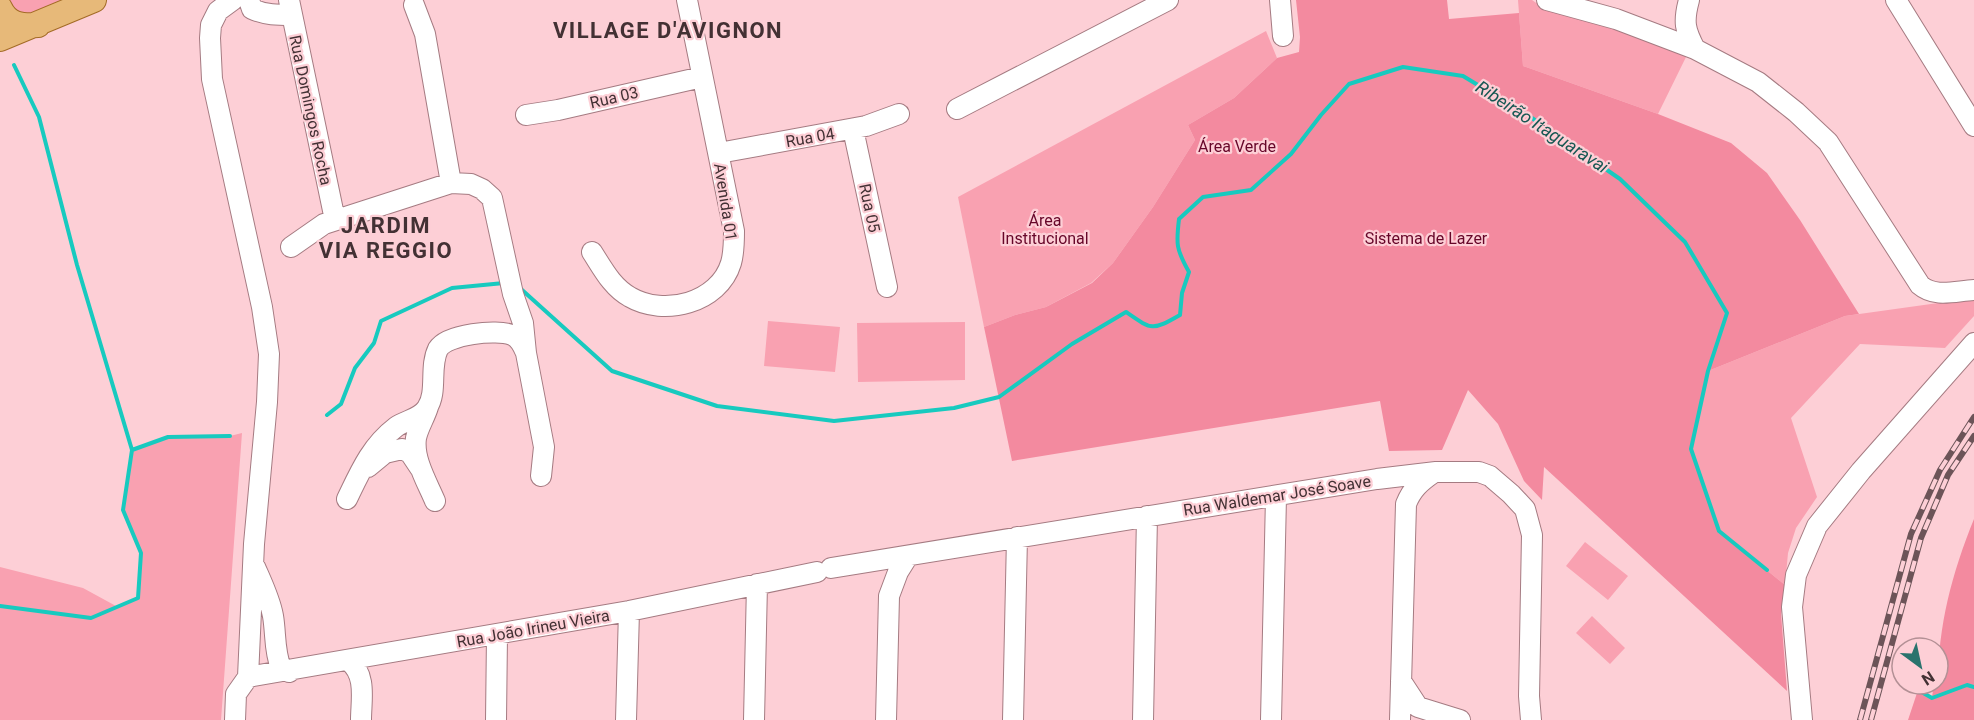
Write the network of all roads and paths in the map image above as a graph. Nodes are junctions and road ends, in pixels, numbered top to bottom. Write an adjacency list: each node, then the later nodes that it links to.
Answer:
1 (94, 0): 14 (main road)
2 (215, 0): 19 (street)
3 (233, 0): 19 (street)
4 (249, 0): 12 (street)
5 (687, 0): 18 (street, Avenida 01)
6 (1168, 0): 20 (street)
7 (1280, 0): 15 (street)
8 (1547, 0): 17 (street)
9 (1689, 0): 17 (street)
10 (1896, 0): 23 (street)
11 (414, 5): 26 (street)
12 (290, 7): 27 (street, Rua Domingos Rocha)
13 (0, 8): 14 (main road)
14 (38, 25): 16 (main road)
15 (1283, 36)
16 (0, 39)
17 (1695, 50): 31 (street)
18 (702, 77): 22 (street, Rua 03); 25 (street, Avenida 01)
19 (212, 79): 45 (street)
20 (957, 109)
21 (899, 114): 24 (street, Rua 04)
22 (526, 115)
23 (1974, 126)
24 (853, 129): 25 (street, Rua 04); 30 (street, Rua 05)
25 (719, 153): 29 (street, Avenida 01)
26 (451, 183): 27 (street); 32 (street)
27 (335, 220): 28 (street)
28 (291, 247)
29 (592, 252)
30 (887, 287)
31 (1974, 290)
32 (514, 327): 34 (street); 36 (street)
33 (1974, 343): 72 (street)
34 (406, 436): 39 (street); 40 (street)
35 (1436, 472): 37 (street, Rua Waldemar José Soave); 41 (street); 56 (street, Rua Waldemar José Soave)
36 (541, 476)
37 (1377, 479): 38 (street, Rua Waldemar José Soave); 41 (street)
38 (1276, 497): 42 (street, Rua Waldemar José Soave); 66 (street)
39 (347, 499)
40 (435, 501)
41 (1406, 504): 55 (street)
42 (1147, 516): 43 (street, Rua Waldemar José Soave); 65 (street)
43 (1017, 537): 44 (street, Rua Waldemar José Soave); 64 (street)
44 (908, 556): 46 (street, Rua Waldemar José Soave); 49 (street)
45 (253, 561): 53 (street); 54 (street)
46 (877, 561): 47 (street, Rua Waldemar José Soave); 49 (street)
47 (824, 570): 48 (street, Rua João Irineu Vieira)
48 (757, 584): 50 (street, Rua João Irineu Vieira); 62 (street)
49 (889, 596): 63 (street)
50 (629, 611): 51 (street, Rua João Irineu Vieira); 61 (street)
51 (498, 635): 52 (street, Rua João Irineu Vieira); 60 (street)
52 (349, 661): 53 (street, Rua João Irineu Vieira); 59 (street)
53 (289, 672): 54 (street, Rua João Irineu Vieira)
54 (248, 677): 58 (street)
55 (1401, 681): 57 (street); 67 (street)
56 (1529, 696): 70 (street, Rua Waldemar José Soave); 71 (street, Rua Waldemar José Soave)
57 (1430, 712): 68 (street); 69 (street)
58 (235, 720)
59 (361, 720)
60 (496, 720)
61 (626, 720)
62 (754, 720)
63 (886, 720)
64 (1013, 720)
65 (1143, 720)
66 (1271, 720)
67 (1400, 720)
68 (1409, 720)
69 (1460, 720)
70 (1516, 720)
71 (1531, 720)
72 (1802, 720)

